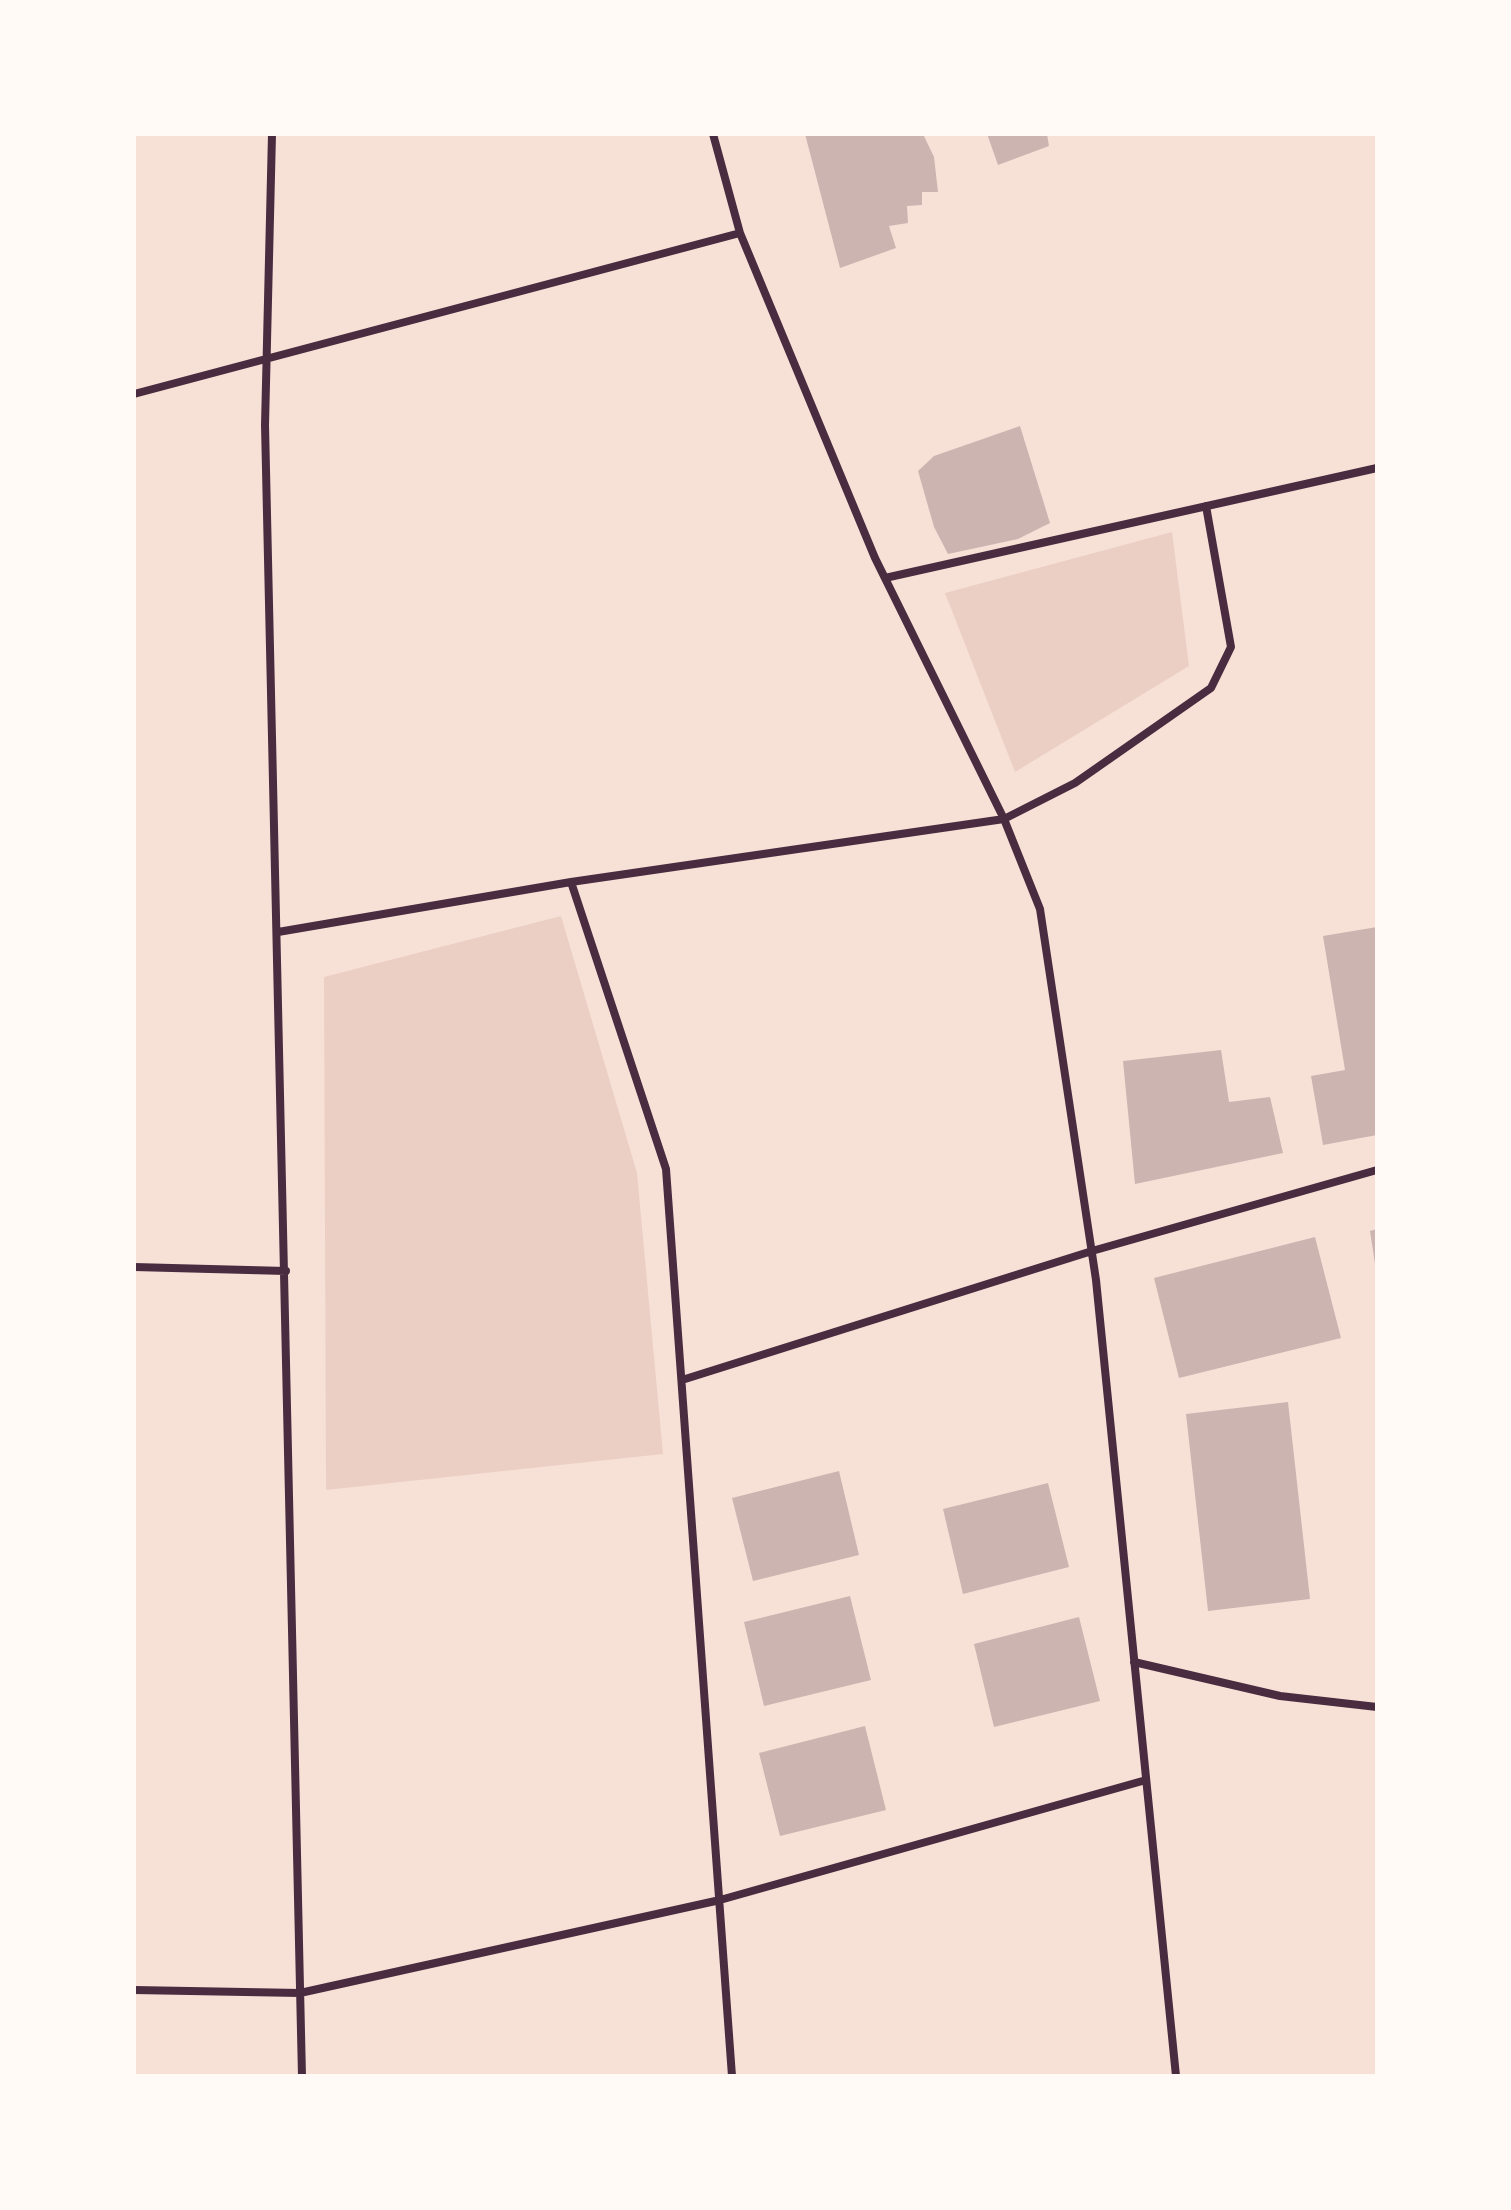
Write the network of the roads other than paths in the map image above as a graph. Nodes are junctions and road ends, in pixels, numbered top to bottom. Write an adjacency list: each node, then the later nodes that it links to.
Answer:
1 (272, 134): 4 (street)
2 (713, 134): 3 (street)
3 (740, 233): 4 (street); 8 (street)
4 (267, 361): 5 (street); 11 (street)
5 (134, 394)
6 (1377, 468): 7 (street)
7 (1206, 506): 8 (street); 9 (street)
8 (885, 578): 9 (street)
9 (1004, 819): 10 (street); 13 (street)
10 (571, 882): 11 (street); 16 (street)
11 (278, 932): 15 (street)
12 (1377, 1170): 13 (street)
13 (1092, 1251): 16 (street); 17 (street)
14 (134, 1267): 15 (street)
15 (286, 1271): 22 (street)
16 (682, 1380): 20 (street)
17 (1134, 1662): 18 (street); 19 (street)
18 (1377, 1707)
19 (1146, 1780): 20 (street); 25 (street)
20 (720, 1900): 22 (street); 24 (street)
21 (134, 1990): 22 (street)
22 (300, 1993): 23 (street)
23 (302, 2076)
24 (732, 2076)
25 (1176, 2076)

